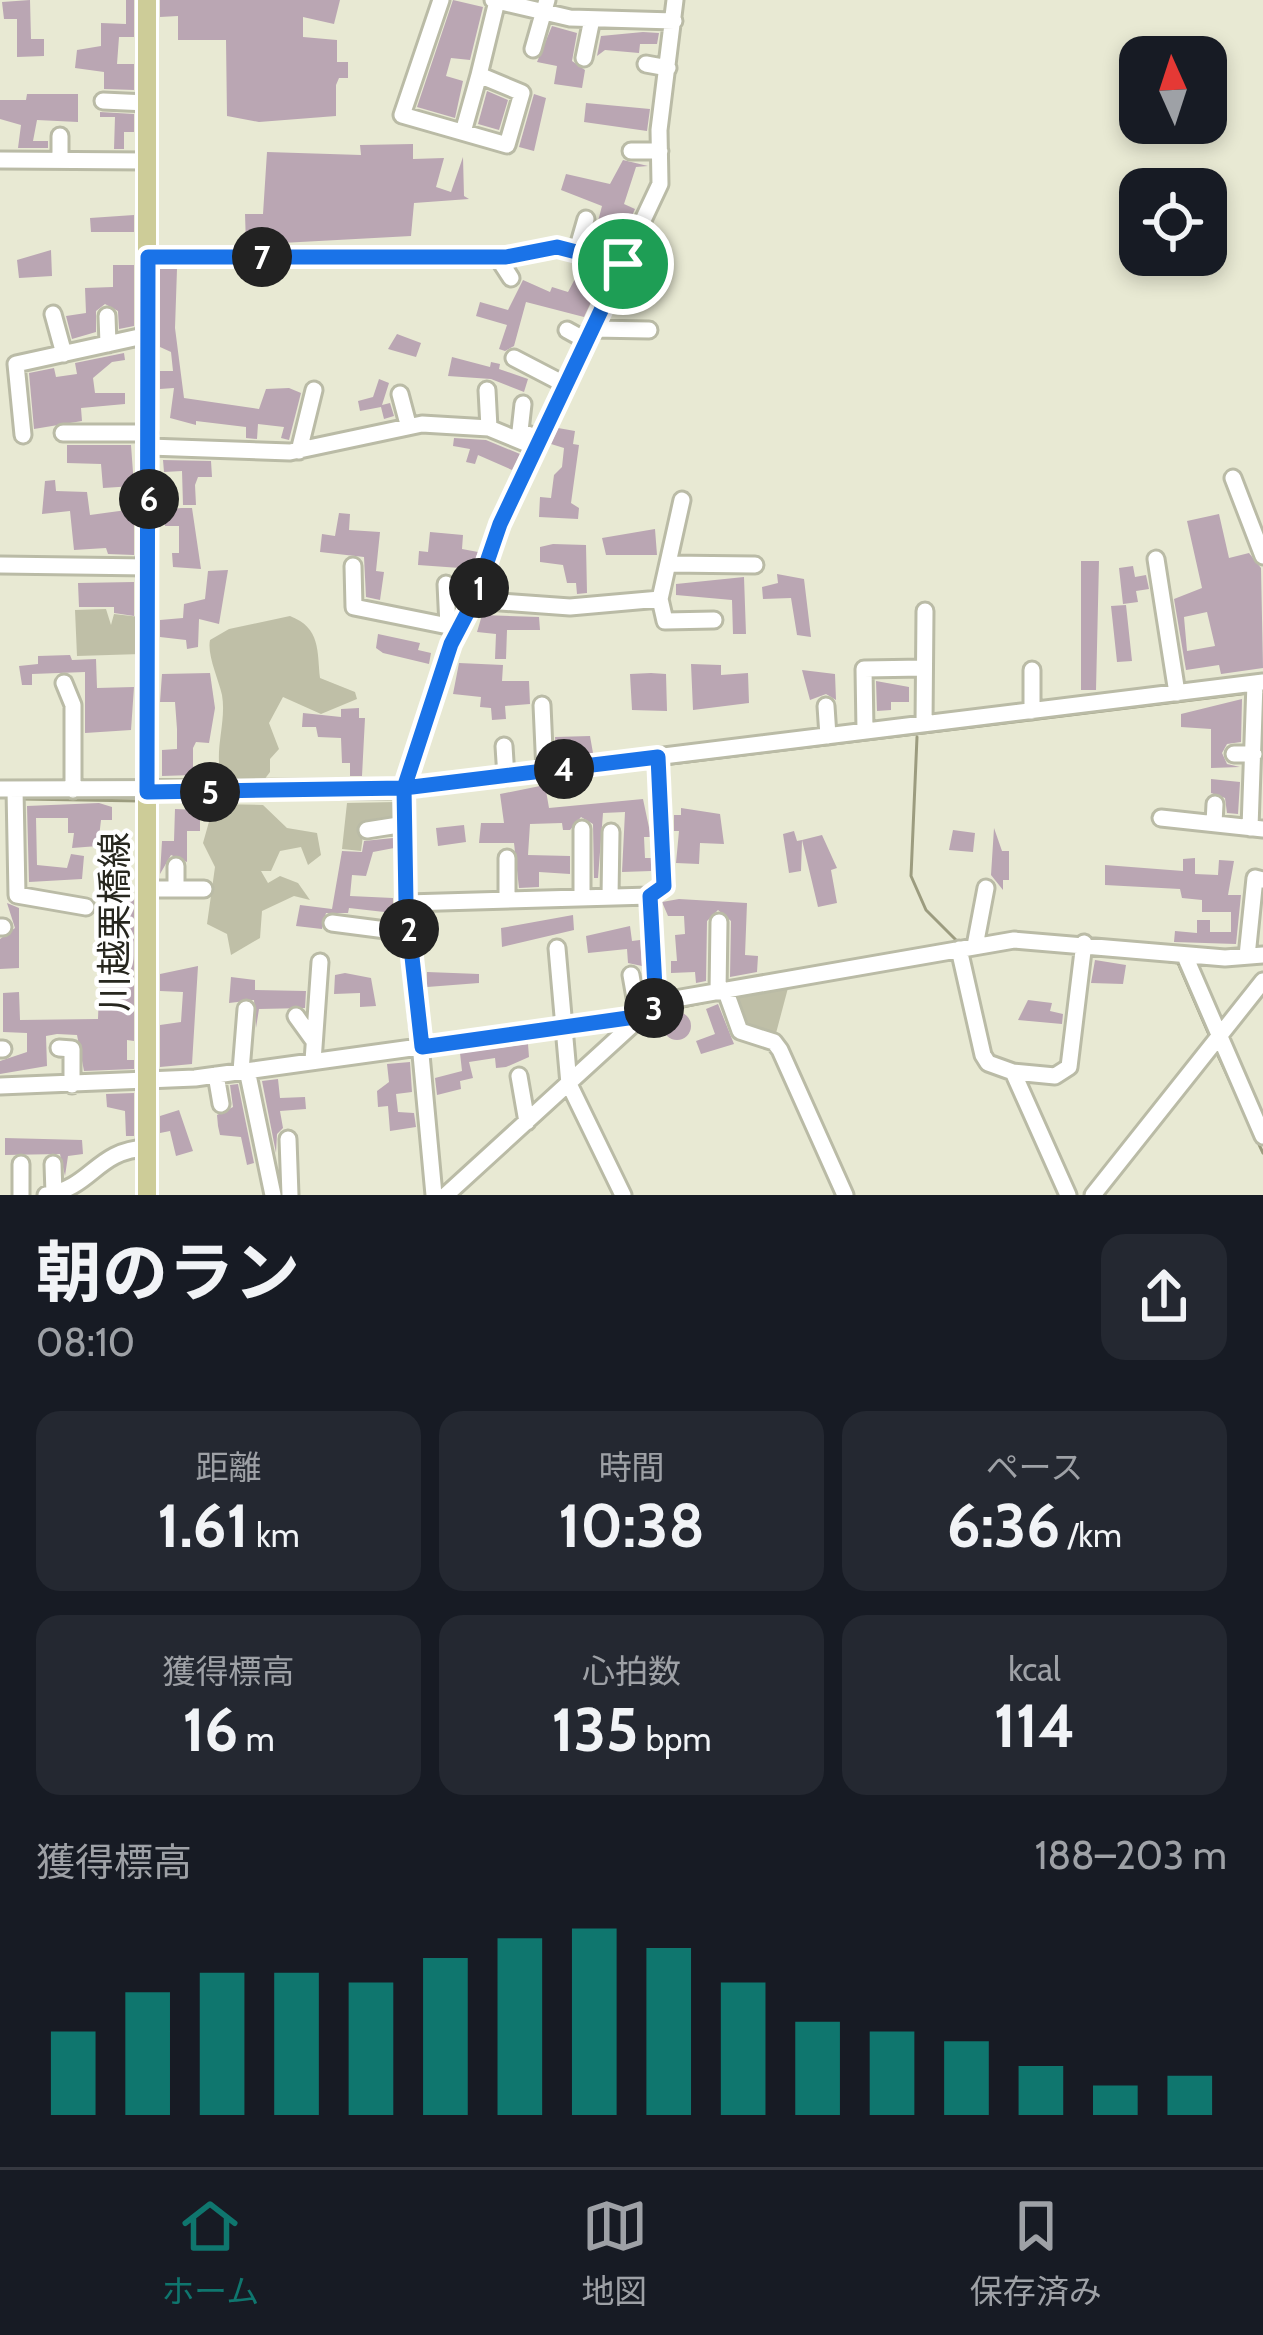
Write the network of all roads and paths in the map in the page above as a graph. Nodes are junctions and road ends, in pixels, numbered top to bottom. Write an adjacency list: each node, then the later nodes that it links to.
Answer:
1 (147, 0): 14 (main road, 川越栗橋線)
2 (440, 0): 15 (street)
3 (495, 0): 5 (street); 12 (street)
4 (676, 0): 7 (street)
5 (546, 6): 6 (street); 8 (street)
6 (592, 19): 7 (street); 9 (street)
7 (674, 22): 11 (street)
8 (533, 49)
9 (584, 58)
10 (646, 64): 11 (street)
11 (668, 68): 19 (street)
12 (479, 75): 15 (street); 15 (street)
13 (103, 101): 14 (street)
14 (147, 104): 22 (main road, 川越栗橋線)
15 (463, 132)
16 (60, 136): 21 (street)
17 (13, 138): 20 (street)
18 (631, 151): 19 (street)
19 (660, 151): 27 (street)
20 (7, 160): 21 (street)
21 (60, 160): 22 (street)
22 (148, 161): 25 (main road, 川越栗橋線)
23 (586, 219): 24 (street)
24 (577, 250): 26 (street); 27 (street)
25 (148, 257): 26 (street); 33 (main road, 川越栗橋線)
26 (498, 257): 28 (street)
27 (623, 264): 34 (street)
28 (511, 278)
29 (53, 314): 36 (street)
30 (107, 316): 35 (street)
31 (567, 330): 34 (street)
32 (649, 330): 34 (street)
33 (148, 335): 35 (street); 47 (main road, 川越栗橋線)
34 (590, 335): 38 (street)
35 (109, 344): 36 (street)
36 (64, 354): 46 (street)
37 (514, 358): 38 (street)
38 (564, 384): 48 (street)
39 (487, 390): 44 (street)
40 (314, 391): 49 (street)
41 (400, 394): 43 (street)
42 (524, 404): 48 (street)
43 (407, 424): 44 (street); 49 (street)
44 (488, 428): 48 (street)
45 (63, 434): 47 (street)
46 (22, 435)
47 (149, 440): 49 (street); 58 (main road, 川越栗橋線)
48 (537, 443): 61 (street)
49 (299, 451)
50 (1233, 478): 52 (street)
51 (682, 500): 54 (street)
52 (1263, 556)
53 (1156, 559): 69 (street)
54 (668, 564): 56 (street); 60 (street)
55 (0, 565): 58 (street)
56 (755, 565)
57 (353, 566): 64 (street)
58 (148, 567): 89 (main road, 川越栗橋線)
59 (446, 584): 64 (street)
60 (660, 599): 61 (street); 63 (street)
61 (474, 600): 64 (street)
62 (925, 611): 65 (street)
63 (714, 620)
64 (453, 627): 86 (street)
65 (923, 668): 75 (street); 76 (street)
66 (1032, 670): 72 (street)
67 (1259, 682): 69 (street); 74 (street)
68 (64, 683): 88 (street)
69 (1177, 693): 72 (street)
70 (542, 706): 82 (street)
71 (826, 706): 77 (street)
72 (1032, 711): 75 (street)
73 (1233, 716): 74 (street)
74 (1254, 717): 80 (street)
75 (924, 724): 76 (street)
76 (865, 731): 77 (street)
77 (828, 736): 81 (street)
78 (504, 746): 84 (street)
79 (1234, 754): 80 (street)
80 (1254, 754): 85 (street)
81 (658, 757): 82 (street); 106 (street)
82 (545, 772): 84 (street)
83 (1232, 774): 85 (street)
84 (506, 777): 86 (street)
85 (1256, 777): 90 (street)
86 (404, 788): 89 (street); 94 (street)
87 (8, 789): 88 (street); 112 (street)
88 (73, 790): 89 (street)
89 (147, 792): 103 (main road, 川越栗橋線)
90 (1257, 802): 96 (street)
91 (1215, 804): 93 (street)
92 (1161, 818): 93 (street)
93 (1214, 823): 96 (street)
94 (405, 824): 97 (street); 110 (street)
95 (582, 829): 108 (street)
96 (1256, 829)
97 (367, 830)
98 (611, 832): 107 (street)
99 (507, 859): 109 (street)
100 (176, 866): 104 (street)
101 (1263, 880): 111 (street)
102 (986, 888): 118 (street)
103 (147, 889): 104 (street); 138 (main road, 川越栗橋線)
104 (176, 889): 105 (street)
105 (204, 889)
106 (650, 896): 107 (street); 126 (street)
107 (610, 897): 108 (street)
108 (582, 898): 109 (street)
109 (507, 900): 110 (street)
110 (406, 903): 115 (street)
111 (1257, 906): 119 (street)
112 (86, 907)
113 (332, 922): 115 (street)
114 (719, 922): 124 (street)
115 (409, 933): 131 (street)
116 (1084, 943): 118 (street); 120 (street); 135 (street)
117 (557, 948): 128 (street)
118 (968, 948): 124 (street); 135 (street)
119 (1255, 955): 120 (street)
120 (1186, 956): 129 (street)
121 (320, 962): 130 (street)
122 (631, 975): 126 (street)
123 (1263, 981): 129 (street)
124 (722, 992): 126 (street); 158 (street)
125 (246, 1009): 134 (street)
126 (646, 1013): 128 (street); 139 (street)
127 (296, 1016): 130 (street)
128 (560, 1024): 131 (street); 139 (street)
129 (1220, 1036): 145 (street); 160 (street)
130 (314, 1041): 133 (street)
131 (422, 1047): 133 (street); 155 (street)
132 (58, 1048): 140 (street)
133 (314, 1061): 134 (street)
134 (244, 1071): 136 (street); 153 (street)
135 (1013, 1072): 159 (street)
136 (216, 1075): 138 (street); 142 (street)
137 (519, 1076): 144 (street)
138 (147, 1081): 140 (street); 147 (main road, 川越栗橋線)
139 (569, 1084): 144 (street); 157 (street)
140 (72, 1085): 141 (street)
141 (0, 1088): 143 (street)
142 (221, 1104)
143 (1, 1106)
144 (527, 1122): 156 (street)
145 (1263, 1136)
146 (287, 1139): 154 (street)
147 (147, 1148): 150 (street); 152 (main road, 川越栗橋線)
148 (21, 1164): 151 (street)
149 (53, 1164): 150 (street)
150 (50, 1194)
151 (21, 1195)
152 (147, 1195)
153 (273, 1195)
154 (290, 1195)
155 (434, 1195)
156 (446, 1195)
157 (623, 1195)
158 (845, 1195)
159 (1068, 1195)
160 (1093, 1195)

